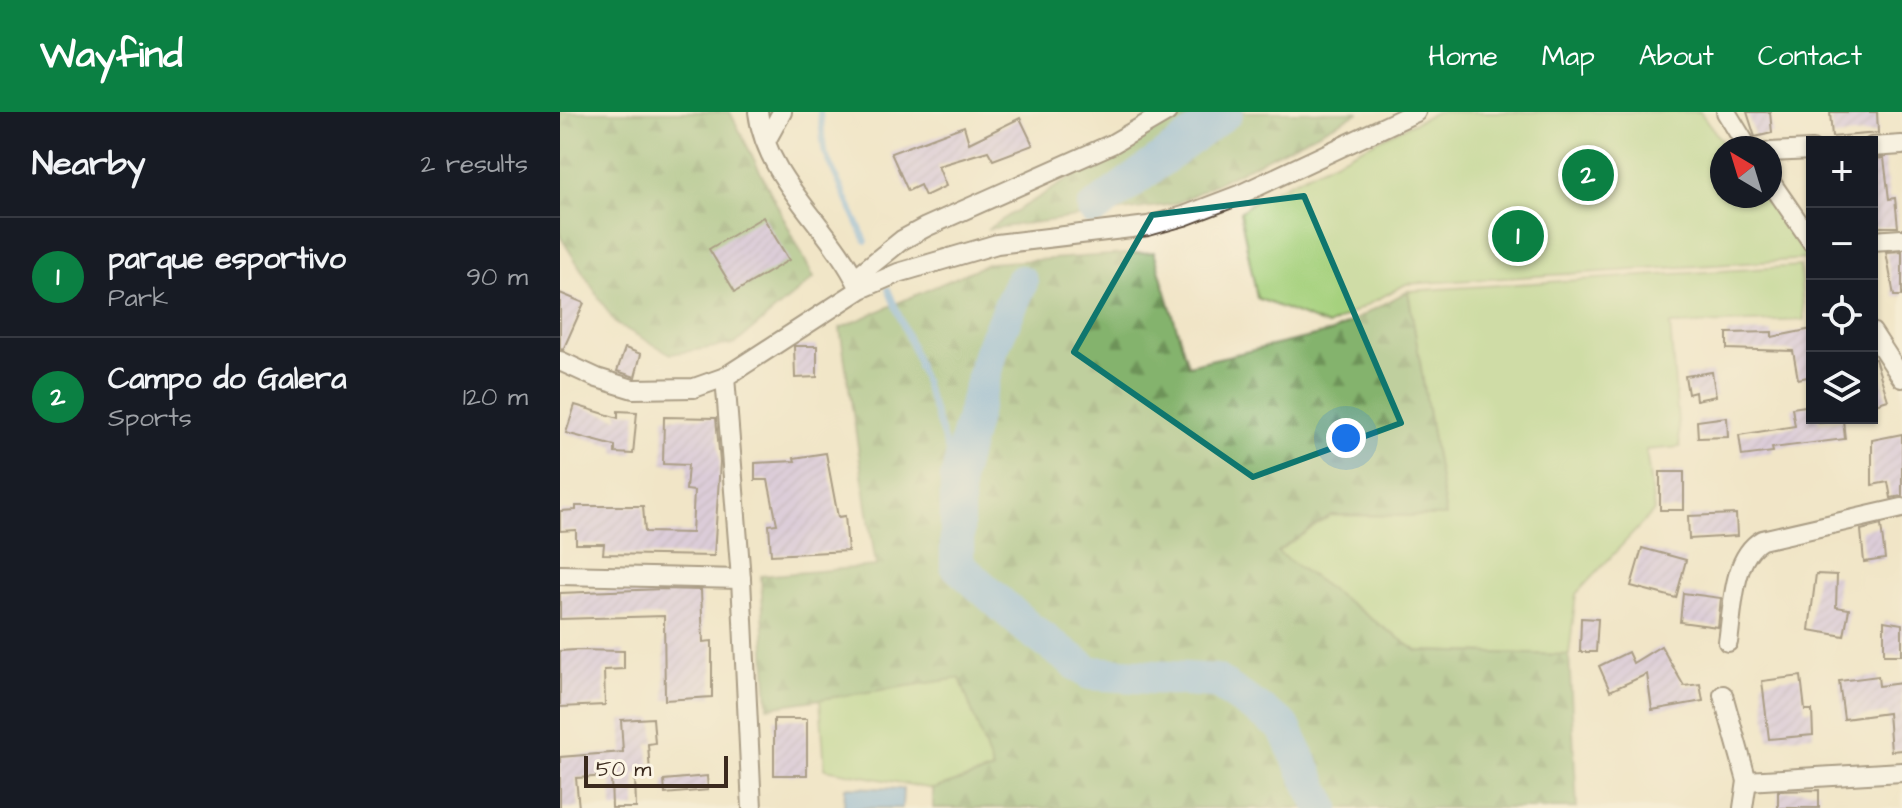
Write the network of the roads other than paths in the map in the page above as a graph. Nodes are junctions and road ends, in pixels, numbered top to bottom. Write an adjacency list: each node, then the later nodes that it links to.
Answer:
1 (758, 112): 7 (street)
2 (782, 112): 7 (street)
3 (1167, 112): 16 (street)
4 (1416, 112): 16 (street)
5 (1726, 112): 6 (street)
6 (1741, 136)
7 (766, 141): 16 (street)
8 (1902, 145): 9 (street)
9 (1878, 147)
10 (1806, 150): 11 (street)
11 (1782, 151)
12 (1782, 198): 13 (street)
13 (1806, 233)
14 (1902, 239): 15 (street)
15 (1878, 241)
16 (858, 284): 19 (street)
17 (1878, 341): 20 (street)
18 (560, 361): 19 (street)
19 (725, 377): 23 (street)
20 (1902, 378)
21 (1902, 508): 24 (street)
22 (560, 575): 23 (street)
23 (741, 579): 28 (street)
24 (1728, 642)
25 (1723, 695): 27 (street)
26 (1902, 772): 27 (street)
27 (1747, 781): 29 (street)
28 (752, 808)
29 (1743, 808)

